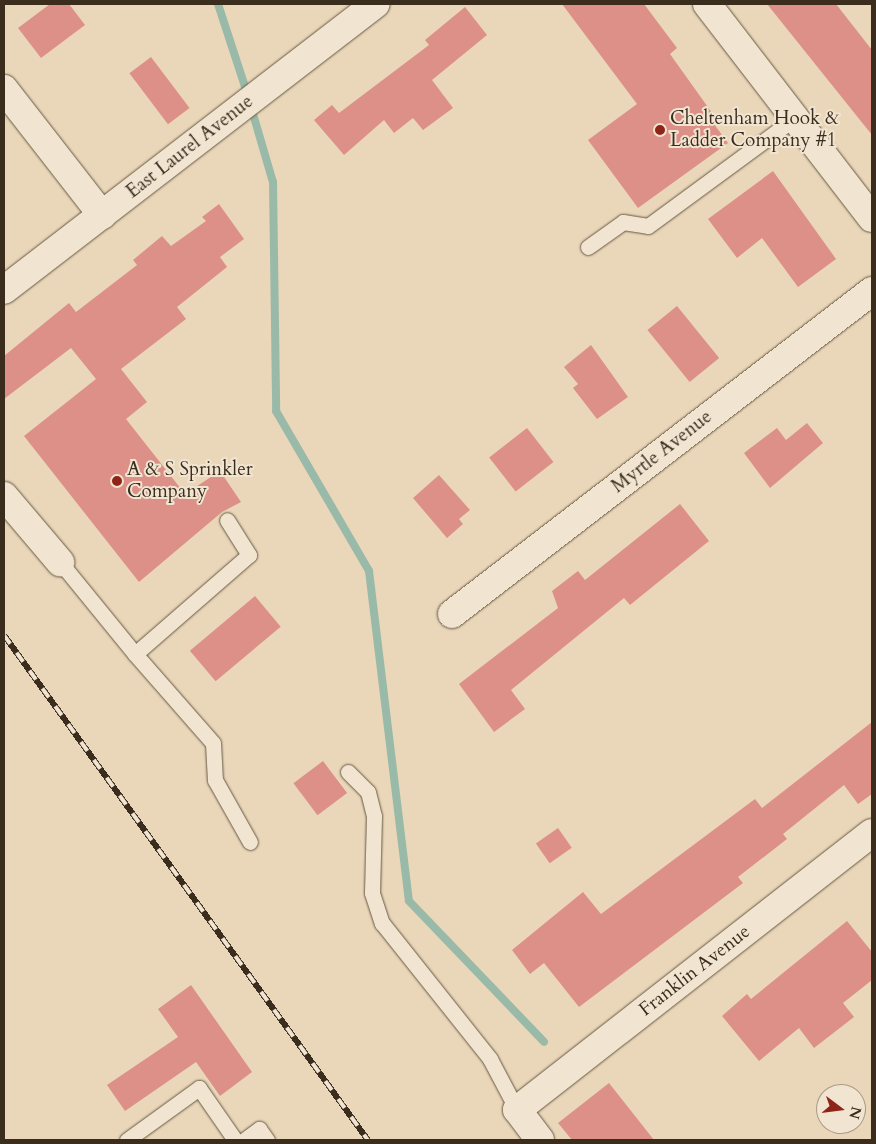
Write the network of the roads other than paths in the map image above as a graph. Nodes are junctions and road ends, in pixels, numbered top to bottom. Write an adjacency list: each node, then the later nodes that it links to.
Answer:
1 (376, 4): 5 (street, East Laurel Avenue)
2 (707, 4): 4 (street)
3 (4, 89): 5 (street)
4 (795, 118): 6 (street); 7 (lane)
5 (102, 215): 8 (street, East Laurel Avenue)
6 (872, 218)
7 (588, 247)
8 (4, 290)
9 (872, 291): 13 (street, Myrtle Avenue)
10 (4, 496): 12 (street)
11 (228, 520): 14 (lane)
12 (60, 562): 14 (lane)
13 (452, 614)
14 (135, 654): 17 (lane)
15 (348, 772): 18 (lane)
16 (872, 833): 18 (street, Franklin Avenue)
17 (250, 842)
18 (517, 1110): 23 (street)
19 (127, 1140): 20 (lane)
20 (235, 1140)
21 (244, 1140): 22 (lane)
22 (267, 1140)
23 (540, 1140)

